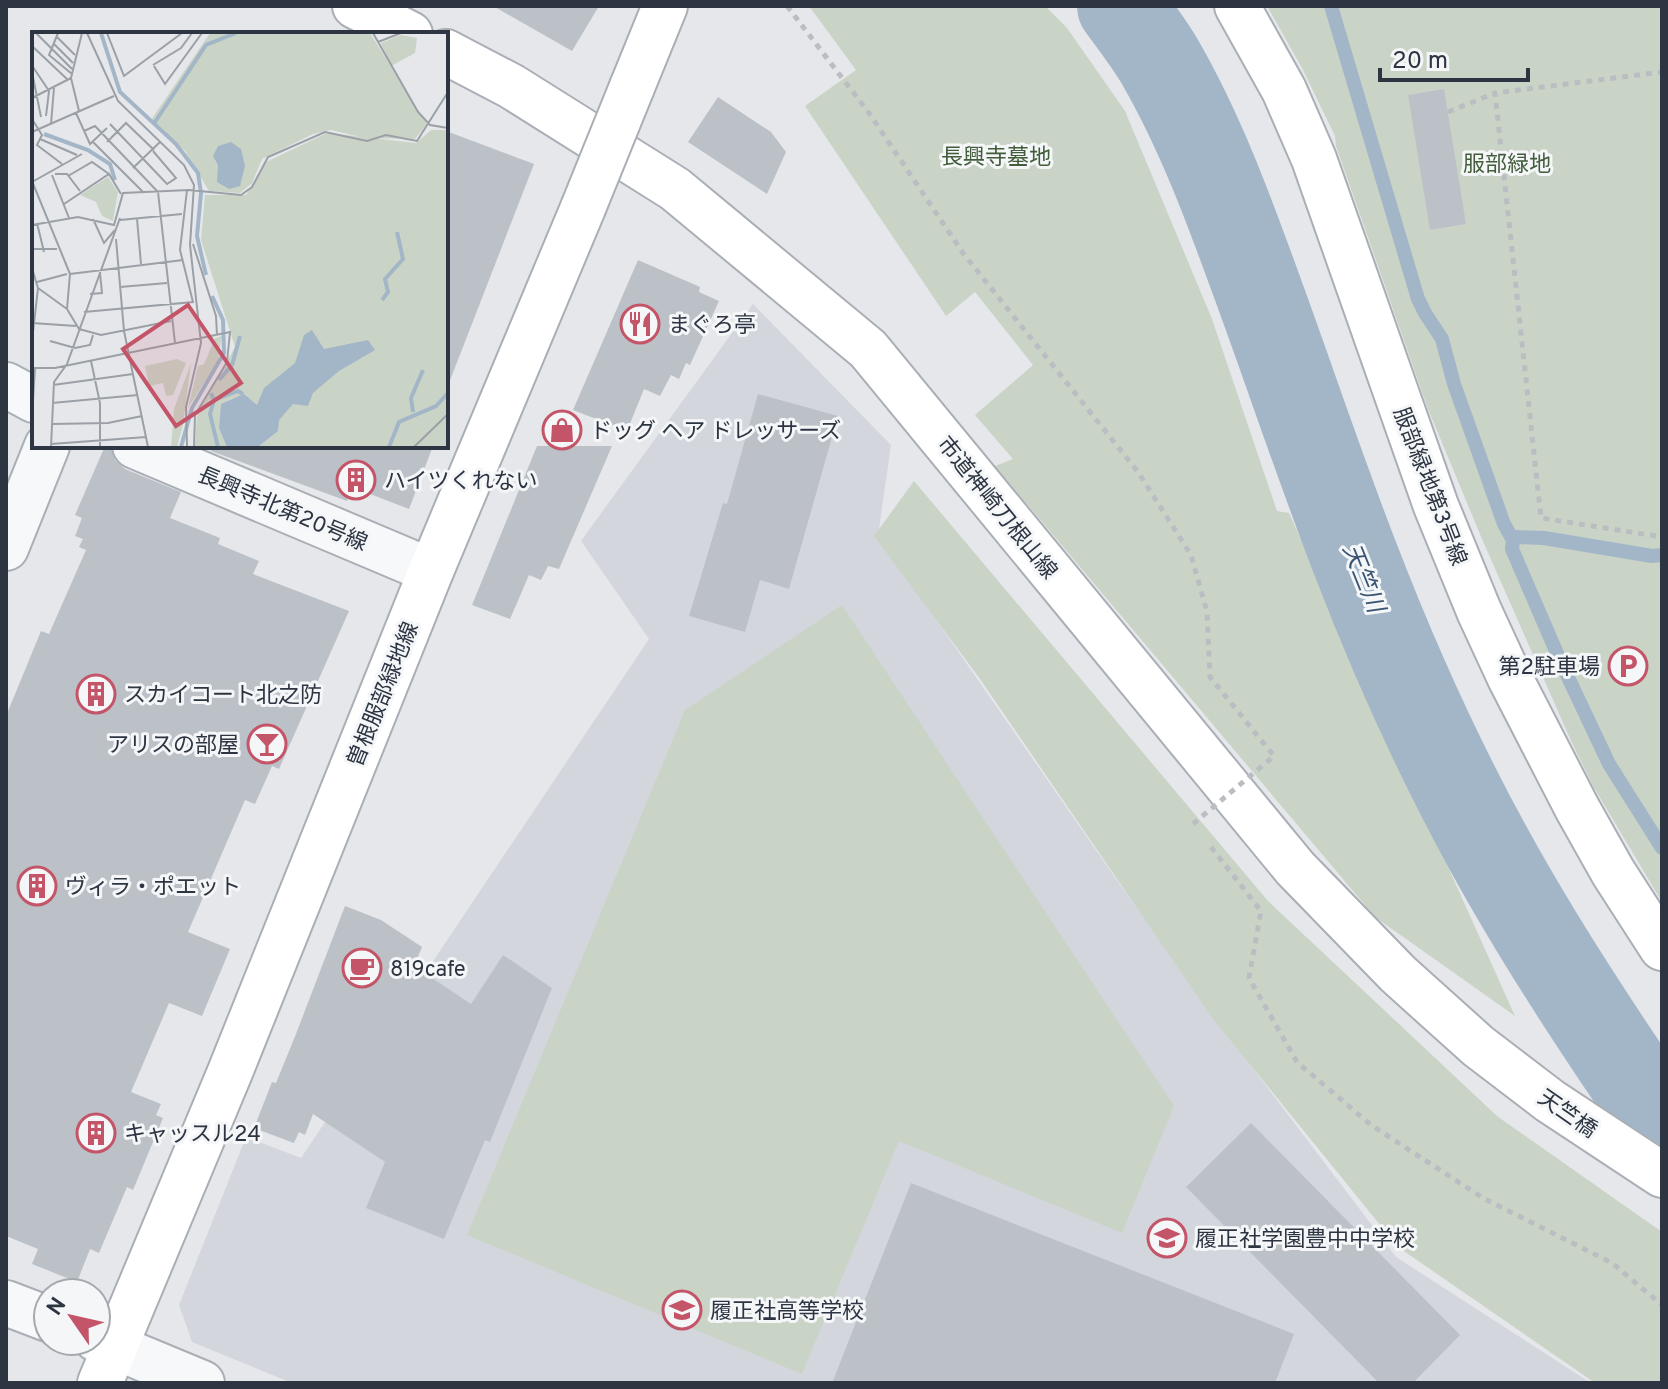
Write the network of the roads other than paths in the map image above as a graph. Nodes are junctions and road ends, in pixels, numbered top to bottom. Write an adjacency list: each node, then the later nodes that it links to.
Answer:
1 (355, 6): 4 (street)
2 (665, 6): 11 (street, 曽根服部緑地線, bridge)
3 (1237, 6): 12 (street, 服部緑地第3号線)
4 (406, 32)
5 (448, 53): 13 (street, 市道神崎刀根山線)
6 (6, 385): 7 (street)
7 (32, 399)
8 (46, 448): 10 (street)
9 (140, 448): 11 (street, 長興寺北第20号線)
10 (6, 548)
11 (431, 571): 17 (street, 曽根服部緑地線)
12 (1662, 948)
13 (1478, 1046): 14 (street, 天竺橋)
14 (1662, 1175)
15 (6, 1303): 16 (street)
16 (32, 1313)
17 (112, 1336)
18 (107, 1357): 19 (street)
19 (202, 1383)

